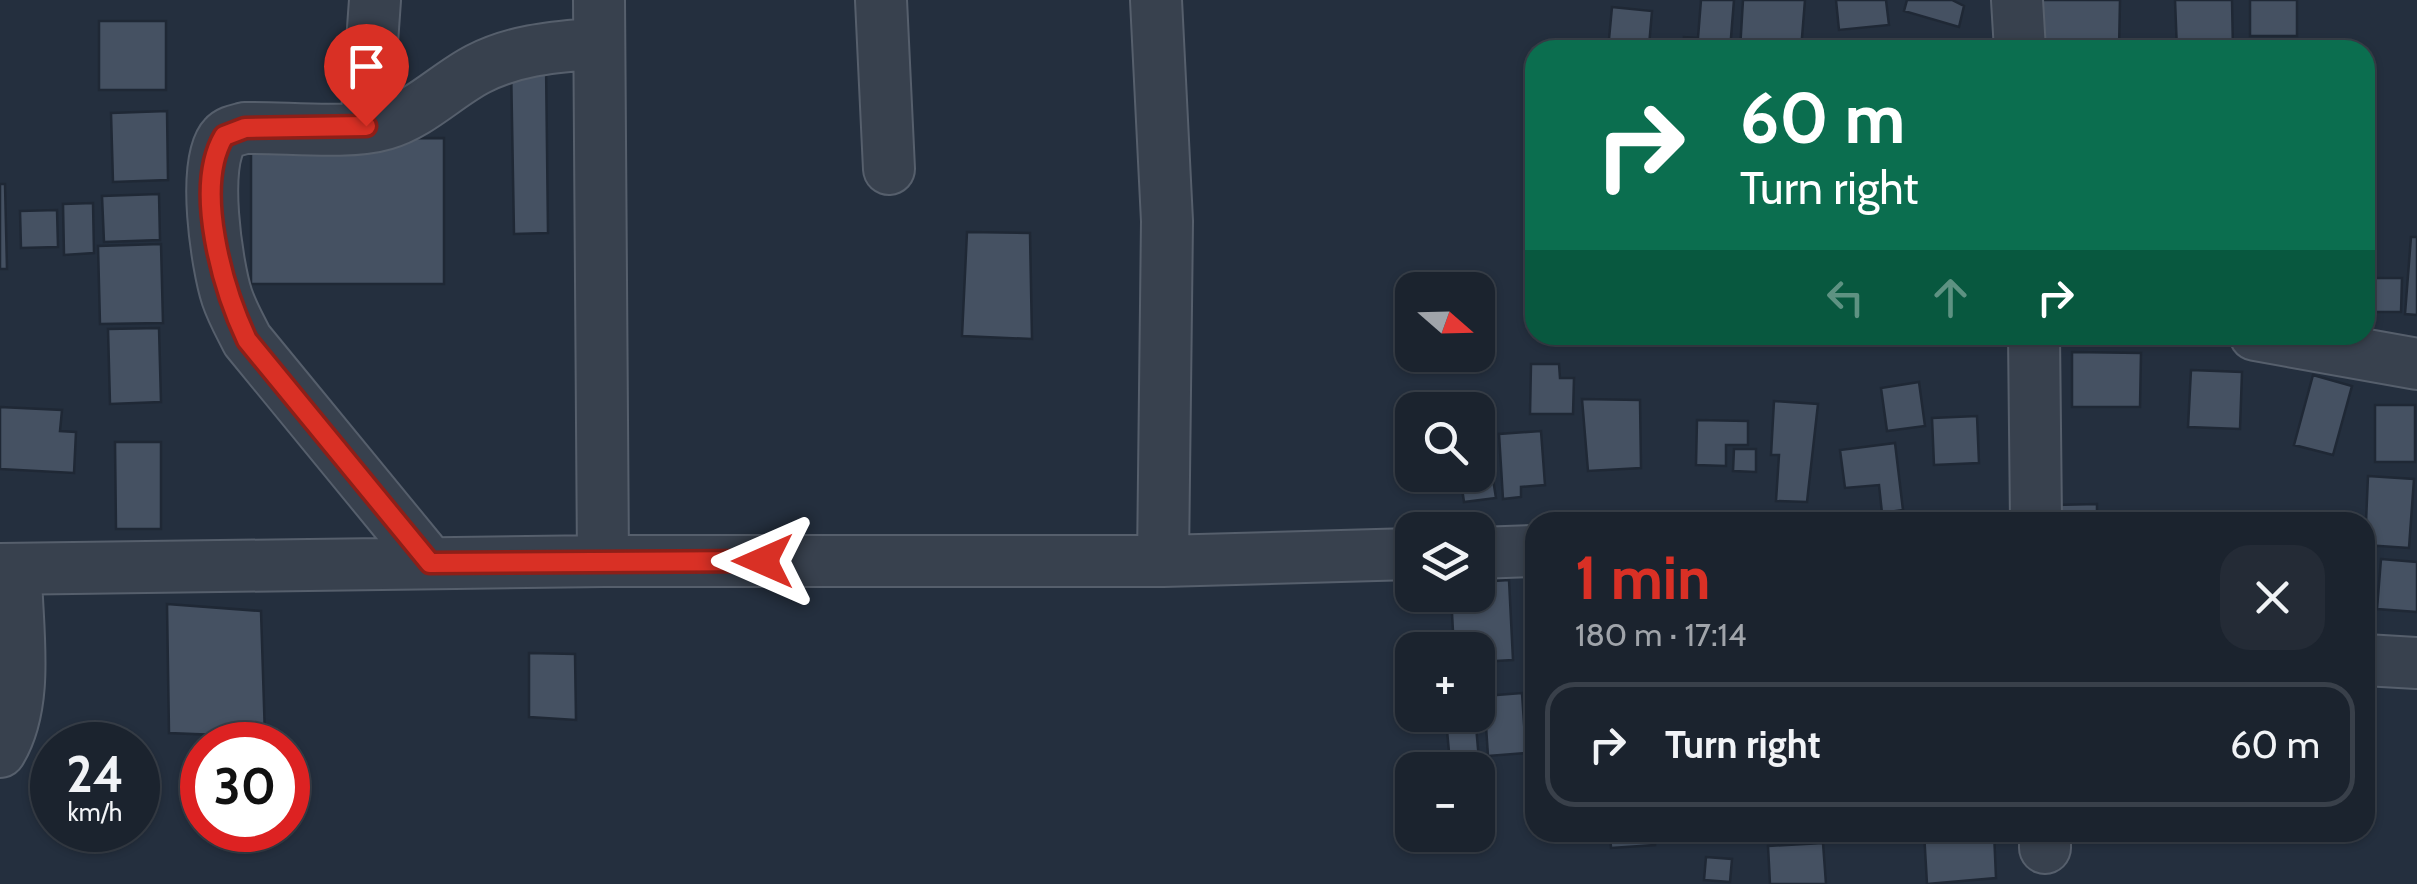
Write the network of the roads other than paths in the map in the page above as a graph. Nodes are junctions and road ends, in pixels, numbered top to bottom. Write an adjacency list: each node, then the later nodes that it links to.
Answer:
1 (375, 0): 7 (street)
2 (881, 0): 8 (street)
3 (1156, 0): 17 (street)
4 (2016, 0): 6 (street)
5 (599, 22): 7 (street); 16 (street)
6 (2019, 40)
7 (366, 126): 18 (street)
8 (889, 169)
9 (2034, 345): 12 (street)
10 (2311, 345): 11 (street)
11 (2417, 364)
12 (2036, 512)
13 (1525, 551): 14 (street)
14 (1495, 552)
15 (1395, 555): 17 (street)
16 (603, 561): 17 (street); 18 (street)
17 (1163, 562)
18 (430, 563): 19 (street)
19 (8, 569): 22 (street)
20 (2375, 661): 21 (street)
21 (2417, 663)
22 (0, 752)

